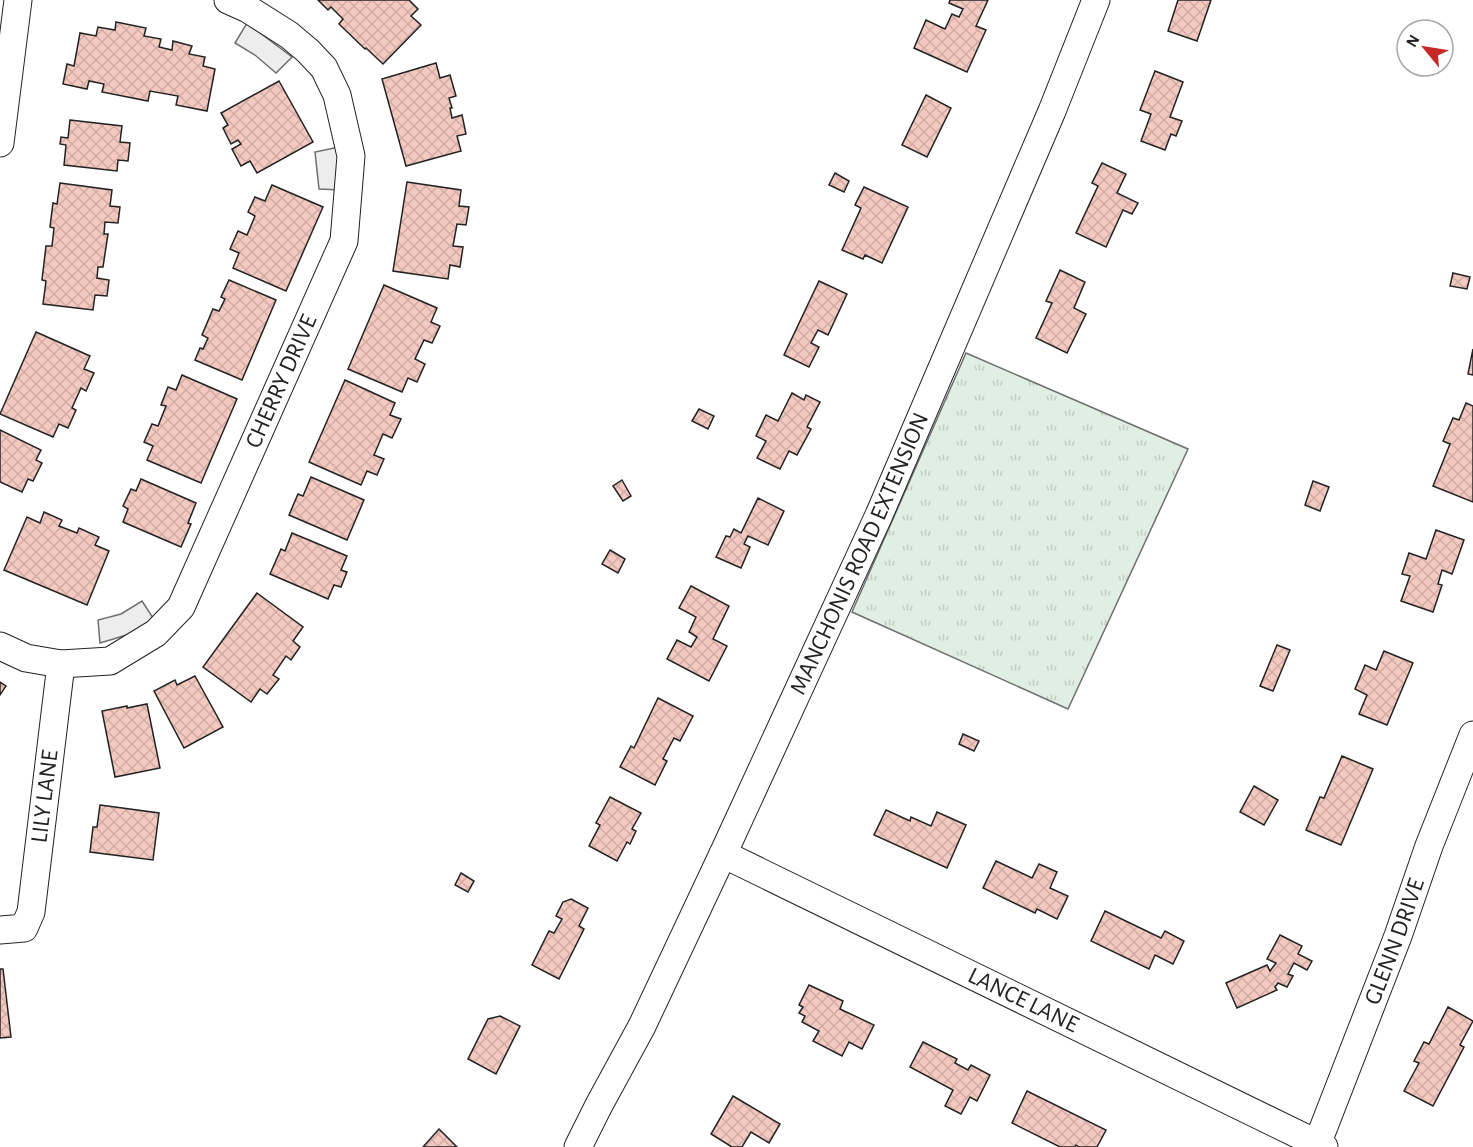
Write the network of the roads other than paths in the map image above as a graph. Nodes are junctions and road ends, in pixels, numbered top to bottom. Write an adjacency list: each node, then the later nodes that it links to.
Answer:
1 (18, 0): 4 (street)
2 (228, 0): 6 (street, CHERRY DRIVE)
3 (1096, 0): 8 (street, MANCHONIS ROAD EXTENSION)
4 (0, 143)
5 (0, 646): 6 (street, CHERRY DRIVE)
6 (61, 664): 9 (street, LILY LANE)
7 (1473, 735): 10 (street, GLENN DRIVE)
8 (723, 854): 10 (street, LANCE LANE); 11 (street, MANCHONIS ROAD EXTENSION)
9 (12, 929)
10 (1319, 1146)
11 (578, 1147)

